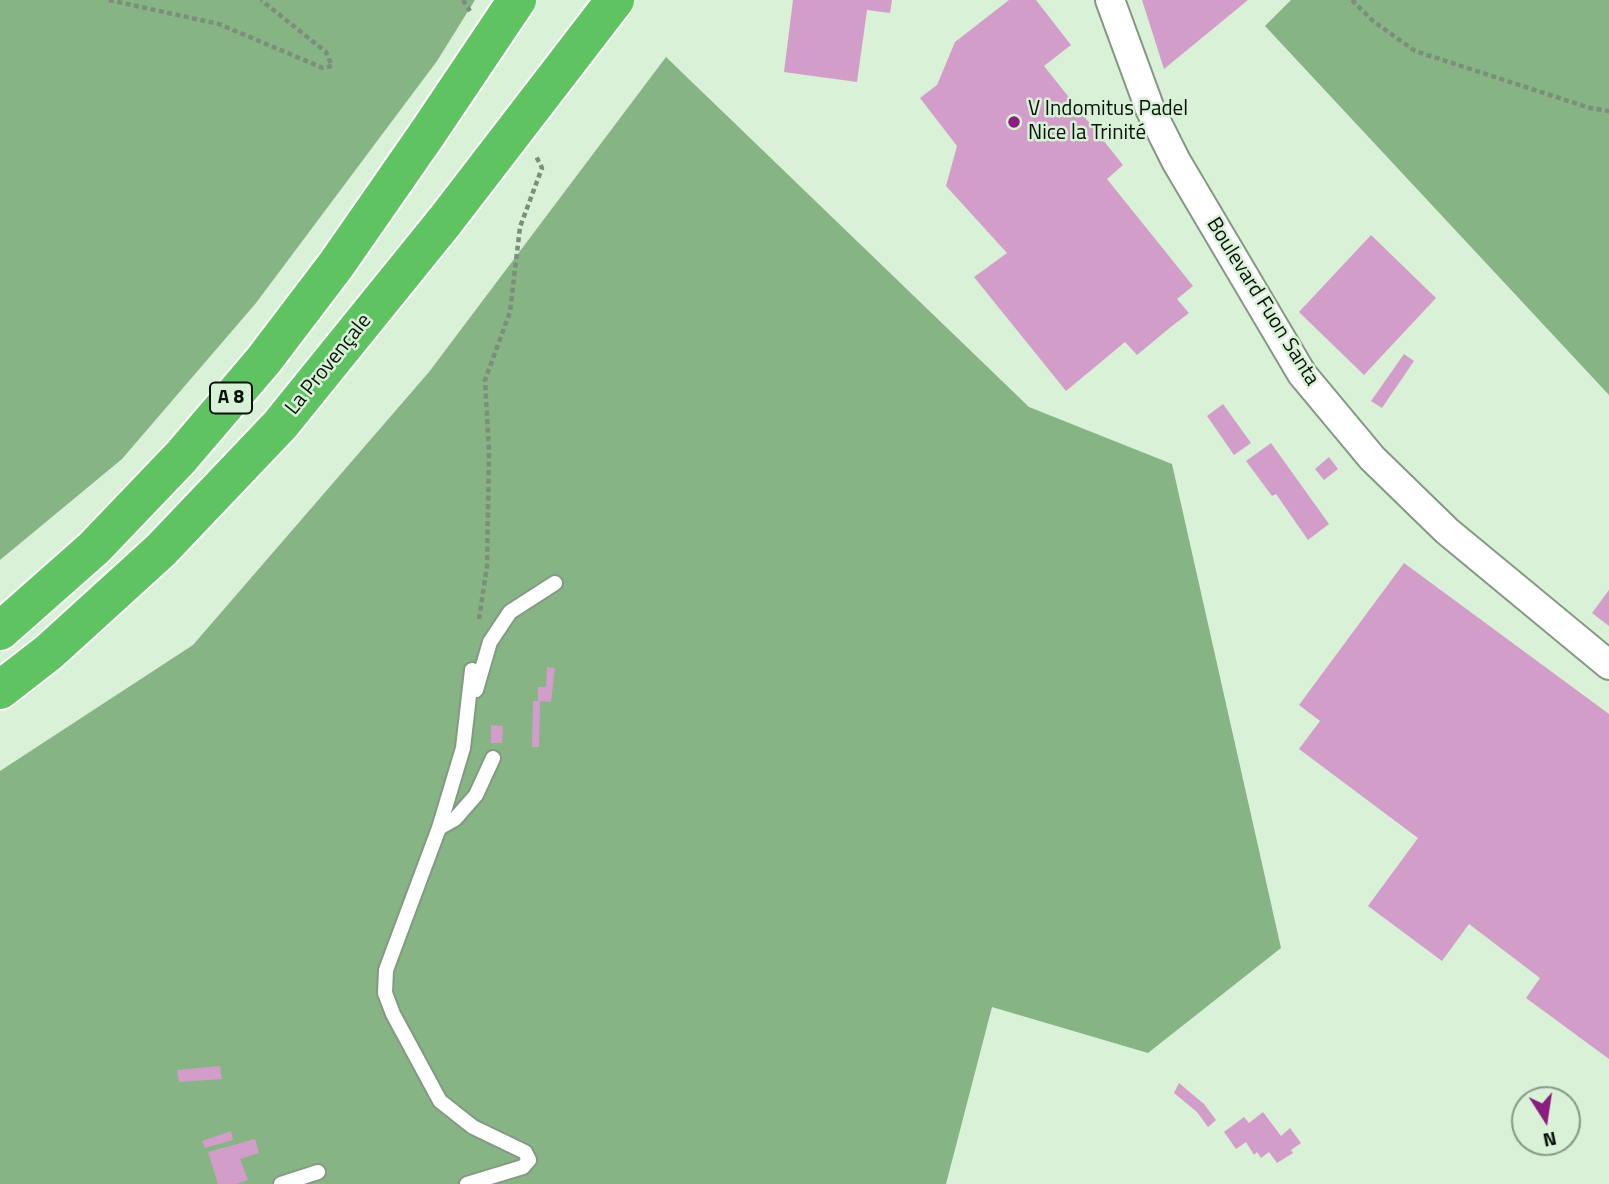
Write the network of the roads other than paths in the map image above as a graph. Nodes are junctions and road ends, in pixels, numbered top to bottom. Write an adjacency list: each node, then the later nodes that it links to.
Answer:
1 (517, 0): 5 (highway, A 8, bridge)
2 (615, 0): 8 (highway, La Provençale / A 8, bridge)
3 (1110, 0): 6 (street, Boulevard Fuon Santa)
4 (555, 583): 9 (lane)
5 (0, 631)
6 (1609, 665)
7 (472, 670): 9 (lane)
8 (0, 690)
9 (469, 704): 11 (lane)
10 (493, 758): 11 (lane)
11 (439, 828): 14 (lane)
12 (318, 1171): 13 (lane)
13 (281, 1184)
14 (467, 1184)

